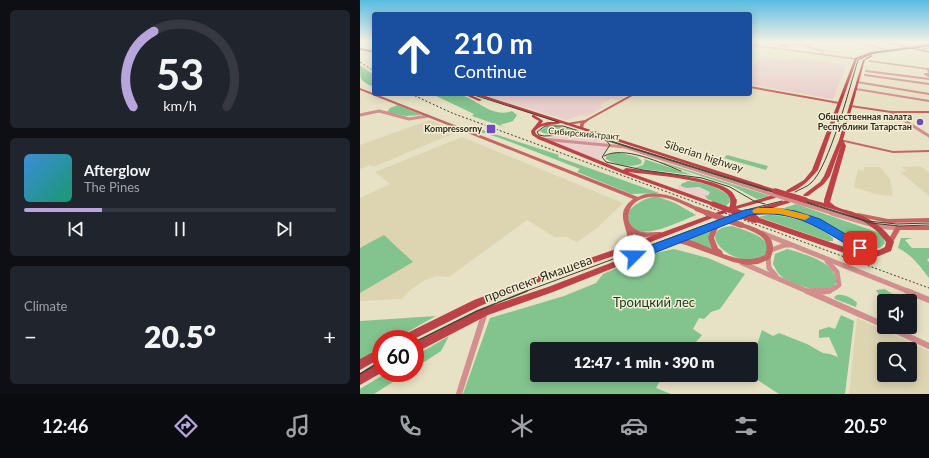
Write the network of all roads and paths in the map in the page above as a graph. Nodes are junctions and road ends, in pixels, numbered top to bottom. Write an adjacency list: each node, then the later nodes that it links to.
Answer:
1 (855, 60): 25 (main road)
2 (864, 60): 11 (main road)
3 (872, 60): 4 (street)
4 (928, 69): 6 (street)
5 (866, 71): 9 (street)
6 (929, 74)
7 (865, 75): 8 (street)
8 (889, 78): 10 (street); 15 (street)
9 (929, 79)
10 (911, 81): 12 (street); 17 (street)
11 (857, 82): 15 (street); 16 (main road)
12 (929, 84)
13 (752, 86): 25 (street)
14 (360, 88): 18 (street)
15 (889, 88): 17 (street)
16 (856, 89): 24 (street); 26 (main road)
17 (913, 91): 19 (street)
18 (372, 93)
19 (929, 94)
20 (379, 96): 30 (street)
21 (471, 96): 33 (main road)
22 (482, 96): 32 (main road, Siberian highway)
23 (630, 96): 31 (street)
24 (929, 101)
25 (839, 103): 40 (main road)
26 (851, 106): 27 (street); 37 (main road)
27 (891, 112): 28 (street); 35 (street)
28 (929, 112)
29 (360, 115): 30 (street)
30 (428, 116): 43 (street)
31 (588, 119): 32 (street); 34 (street)
32 (567, 124): 33 (main road); 34 (main road, Siberian highway)
33 (537, 126): 36 (main road)
34 (582, 128): 42 (main road, Siberian highway, bridge)
35 (929, 136)
36 (541, 139): 39 (main road); 41 (street, Siberian highway)
37 (842, 140): 38 (street); 42 (main road); 46 (main road)
38 (929, 151)
39 (609, 166): 45 (main road); 61 (main road, bridge)
40 (789, 191)
41 (770, 195): 45 (main road, проспект Ямашева); 51 (street, Siberian highway, bridge)
42 (806, 198): 46 (main road, Siberian highway)
43 (638, 199): 52 (street); 55 (street, bridge)
44 (787, 202): 47 (main road, проспект Ямашева)
45 (731, 209): 56 (main road, проспект Ямашева)
46 (837, 209): 48 (main road, Siberian highway)
47 (748, 212): 50 (main road, проспект Ямашева); 61 (main road)
48 (854, 214): 49 (street, Siberian highway); 51 (main road)
49 (929, 220)
50 (719, 223): 56 (main road, проспект Ямашева); 62 (street)
51 (876, 226): 53 (street, Siberian highway); 57 (main road)
52 (629, 228): 56 (street); 59 (street)
53 (898, 228): 54 (street, Siberian highway); 57 (street)
54 (929, 228)
55 (761, 233): 58 (street); 60 (street)
56 (670, 237): 59 (main road, проспект Ямашева); 62 (street); 69 (main road, проспект Ямашева)
57 (890, 242): 61 (main road)
58 (794, 246): 60 (street); 64 (street)
59 (622, 250): 71 (main road, проспект Ямашева)
60 (771, 250): 63 (street)
61 (882, 252)
62 (726, 256): 65 (street)
63 (768, 257): 65 (street); 66 (street)
64 (824, 259): 67 (street); 68 (street)
65 (740, 262): 66 (street)
66 (780, 280): 67 (street)
67 (804, 290): 70 (street)
68 (929, 300)
69 (485, 312): 73 (main road, проспект Ямашева); 79 (street)
70 (877, 322)
71 (422, 330)
72 (903, 334): 74 (street)
73 (424, 343)
74 (929, 346)
75 (372, 358): 76 (main road)
76 (360, 365)
77 (372, 373): 78 (main road)
78 (360, 380)
79 (458, 394)

